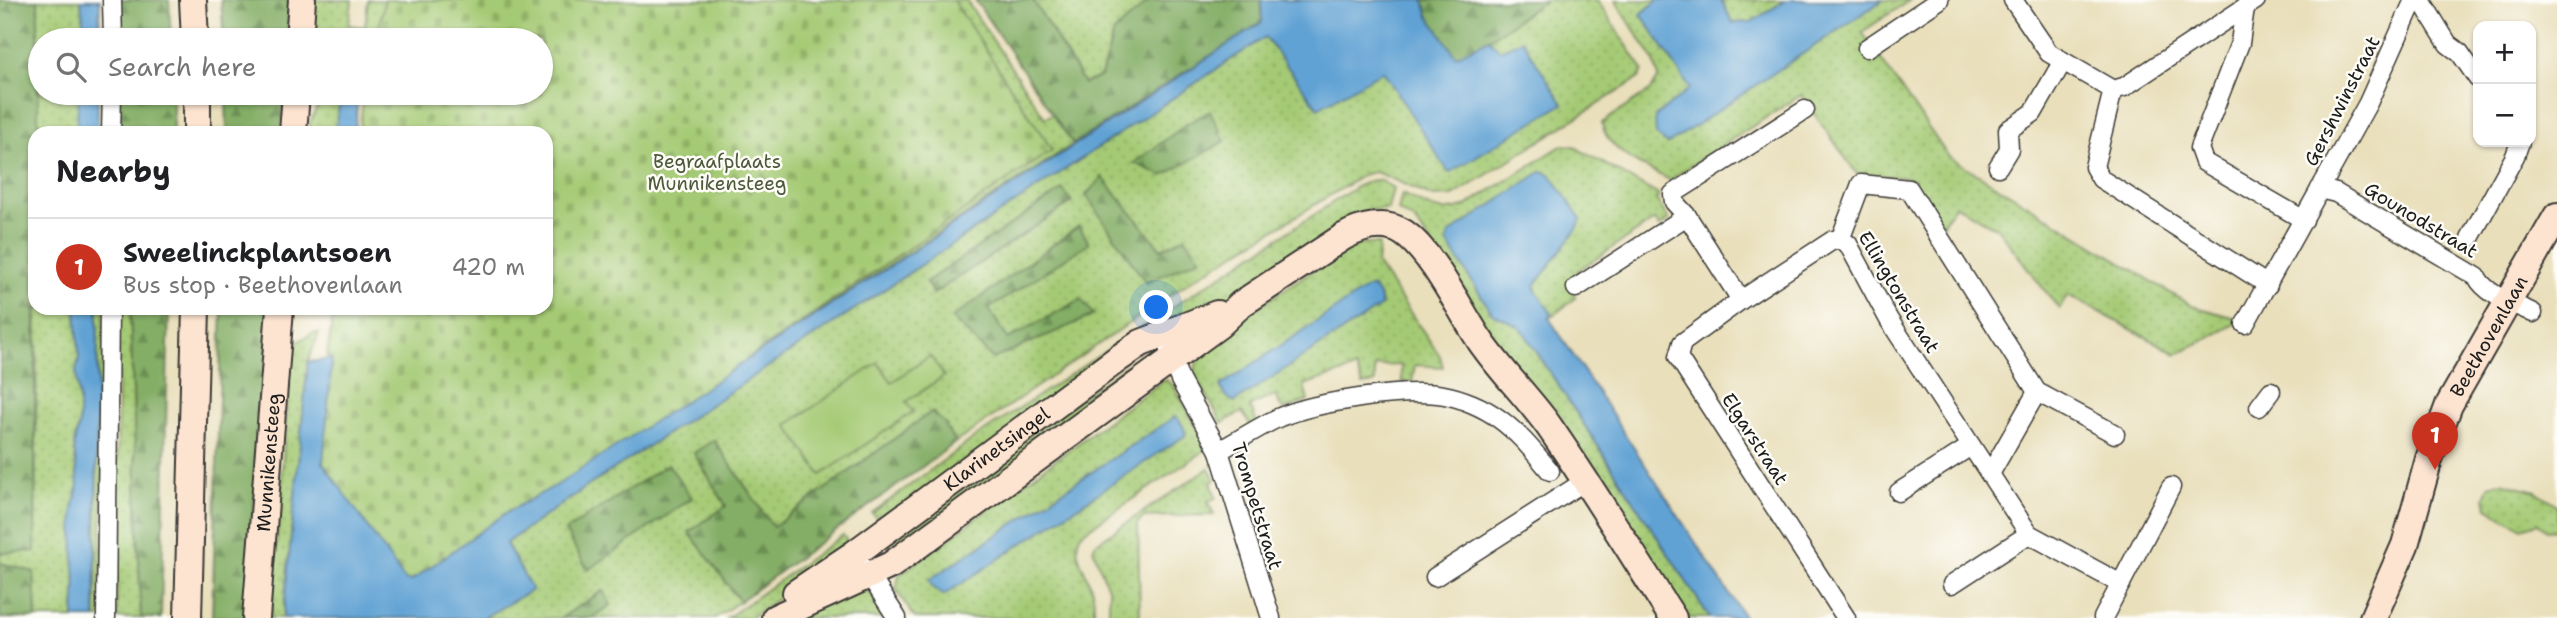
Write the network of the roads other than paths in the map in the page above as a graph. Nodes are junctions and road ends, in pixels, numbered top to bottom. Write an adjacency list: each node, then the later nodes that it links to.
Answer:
1 (112, 0): 9 (street)
2 (193, 0): 10 (street)
3 (302, 0): 11 (street)
4 (1940, 0): 12 (street)
5 (2013, 0): 13 (street)
6 (2414, 0): 25 (street, Gershwinstraat)
7 (2421, 0): 14 (street)
8 (2250, 4): 15 (street); 28 (street)
9 (113, 28)
10 (194, 28)
11 (300, 28)
12 (1867, 48)
13 (2063, 61): 15 (street); 24 (street)
14 (2473, 72)
15 (2113, 90): 31 (street)
16 (112, 105): 20 (street)
17 (197, 105): 21 (street)
18 (295, 105): 22 (street)
19 (1805, 110): 26 (street)
20 (111, 126)
21 (198, 126)
22 (294, 126)
23 (2518, 147): 29 (street)
24 (1998, 167)
25 (2320, 189): 28 (street, Gershwinstraat); 34 (street, Gounodstraat)
26 (1687, 216): 32 (street); 33 (street)
27 (2557, 216): 34 (street, Beethovenlaan)
28 (2304, 220): 31 (street, Gershwinstraat)
29 (2470, 238)
30 (1840, 240): 33 (street, Elgarstraat); 42 (street, Ellingtonstraat); 45 (street, Ellingtonstraat)
31 (2268, 285): 39 (street, Gershwinstraat)
32 (1576, 288)
33 (1741, 300): 66 (street, Elgarstraat)
34 (2509, 302): 35 (street, Gounodstraat); 68 (street, Beethovenlaan)
35 (2533, 313)
36 (109, 315): 58 (street)
37 (196, 315): 59 (street)
38 (279, 315): 60 (street, Munnikensteeg)
39 (2245, 324)
40 (1166, 346): 46 (street, Trompetstraat); 49 (street, Klarinetsingel); 53 (street, Klarinetsingel); 54 (street, Klarinetsingel)
41 (2270, 391): 43 (street)
42 (2037, 392): 44 (street, Ellingtonstraat); 48 (street)
43 (2259, 407)
44 (2115, 434)
45 (1971, 446): 48 (street, Ellingtonstraat); 51 (street)
46 (1219, 450): 47 (street); 64 (street, Trompetstraat)
47 (1550, 471)
48 (1990, 474): 52 (street, Ellingtonstraat)
49 (1585, 481): 55 (street); 65 (street, Klarinetsingel)
50 (2171, 487): 57 (street)
51 (1899, 492)
52 (2029, 534): 56 (street); 57 (street, Ellingtonstraat)
53 (854, 554): 54 (street); 61 (street, Klarinetsingel)
54 (870, 575): 62 (street, Klarinetsingel); 63 (street)
55 (1435, 577)
56 (1952, 584)
57 (2121, 584): 67 (street)
58 (106, 618)
59 (188, 618)
60 (256, 618)
61 (765, 618)
62 (775, 618)
63 (897, 618)
64 (1271, 618)
65 (1673, 618)
66 (1846, 618)
67 (2103, 618)
68 (2373, 618)

